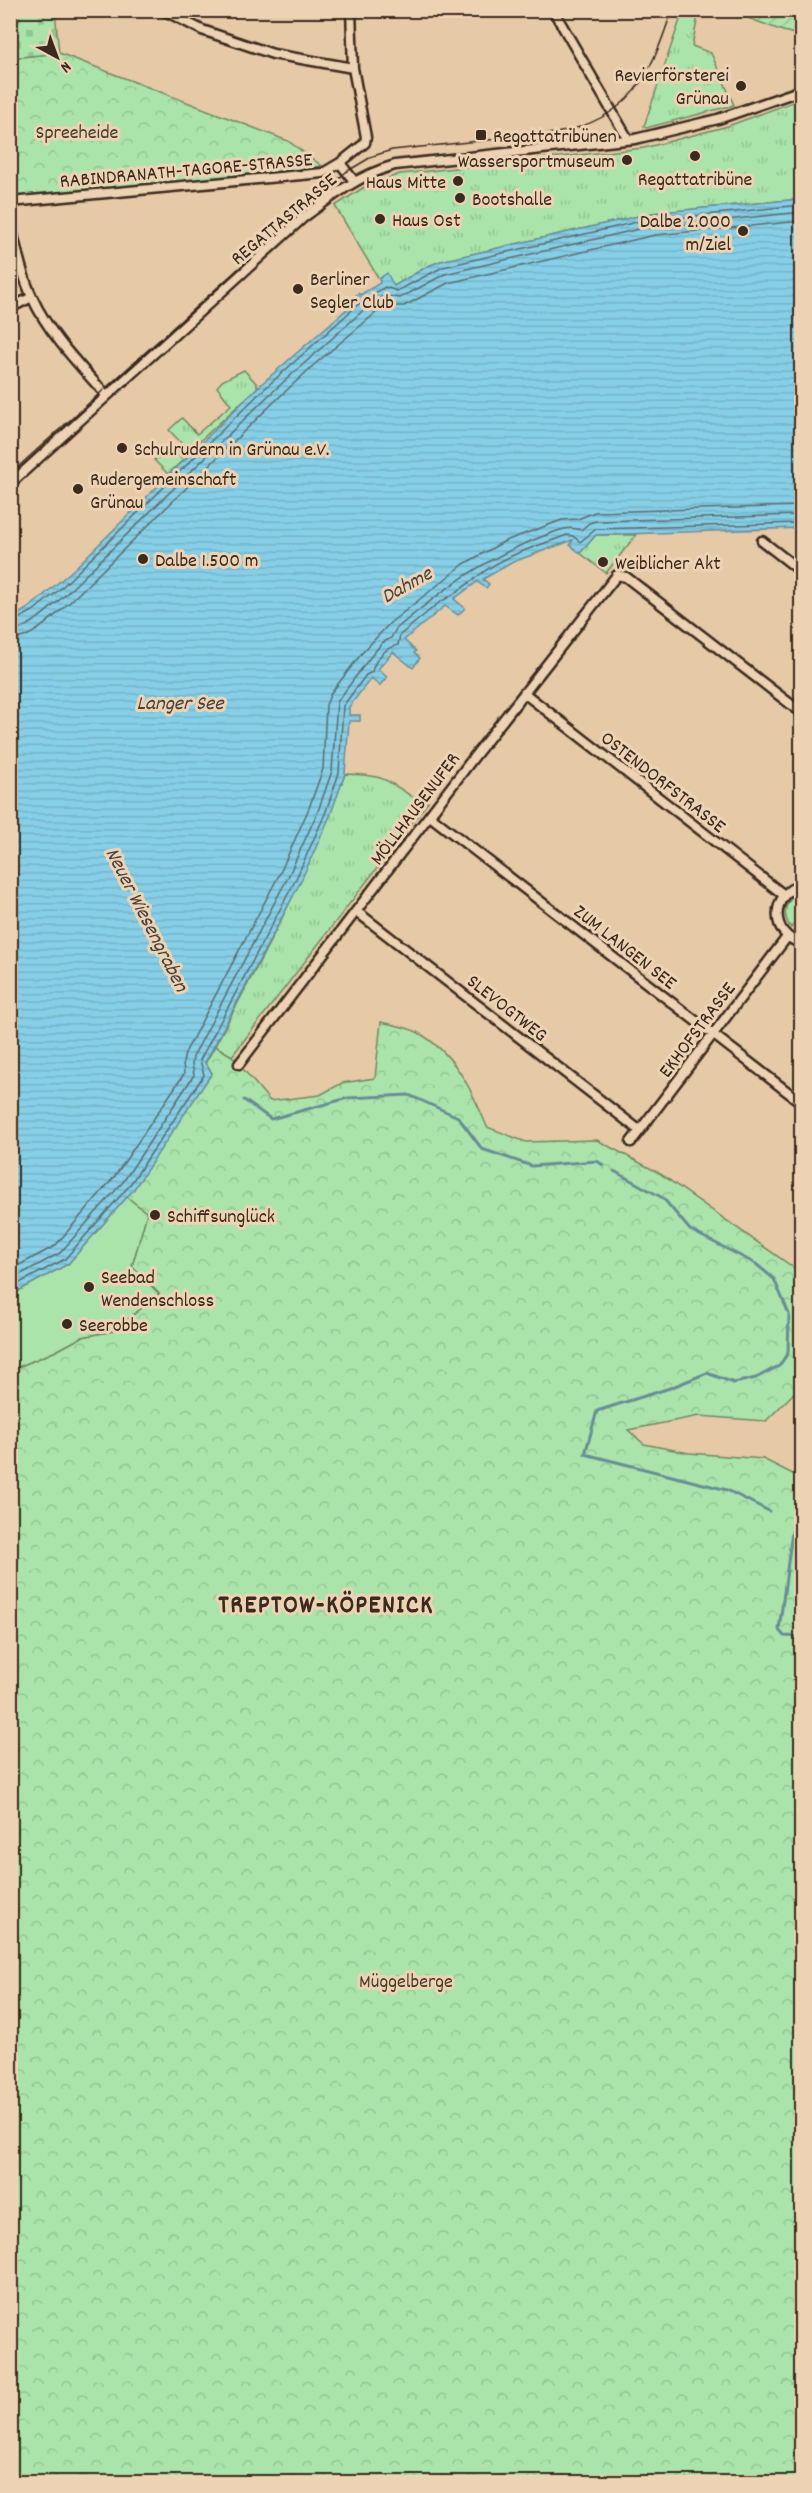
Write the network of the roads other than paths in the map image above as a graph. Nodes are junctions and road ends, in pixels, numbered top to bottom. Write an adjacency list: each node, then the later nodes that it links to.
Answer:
1 (163, 10): 4 (street)
2 (351, 10): 4 (street)
3 (553, 10): 6 (street)
4 (353, 68): 7 (street)
5 (801, 90): 6 (street, REGATTASTRASSE)
6 (628, 139): 8 (street, REGATTASTRASSE)
7 (340, 164): 8 (street, RABINDRANATH-TAGORE-STRASSE); 9 (street, RABINDRANATH-TAGORE-STRASSE)
8 (354, 181): 13 (street, REGATTASTRASSE)
9 (10, 202)
10 (10, 221): 11 (street)
11 (32, 297): 12 (street); 13 (street)
12 (10, 308)
13 (107, 396): 14 (street, REGATTASTRASSE)
14 (10, 484)
15 (762, 541): 16 (street)
16 (801, 572)
17 (524, 693): 18 (street, MÖLLHAUSENUFER); 19 (street, MÖLLHAUSENUFER); 21 (street, OSTENDORFSTRASSE)
18 (801, 713)
19 (430, 816): 22 (street, MÖLLHAUSENUFER); 25 (street, ZUM LANGEN SEE)
20 (801, 885): 21 (street)
21 (783, 895): 23 (street)
22 (356, 911): 26 (street, MÖLLHAUSENUFER); 28 (street, SLEVOGTWEG)
23 (787, 937): 24 (street); 25 (street, EKHOFSTRASSE)
24 (801, 943)
25 (713, 1034): 27 (street, ZUM LANGEN SEE); 28 (street, EKHOFSTRASSE)
26 (239, 1064)
27 (801, 1103)
28 (639, 1130): 29 (street, EKHOFSTRASSE)
29 (631, 1142)

